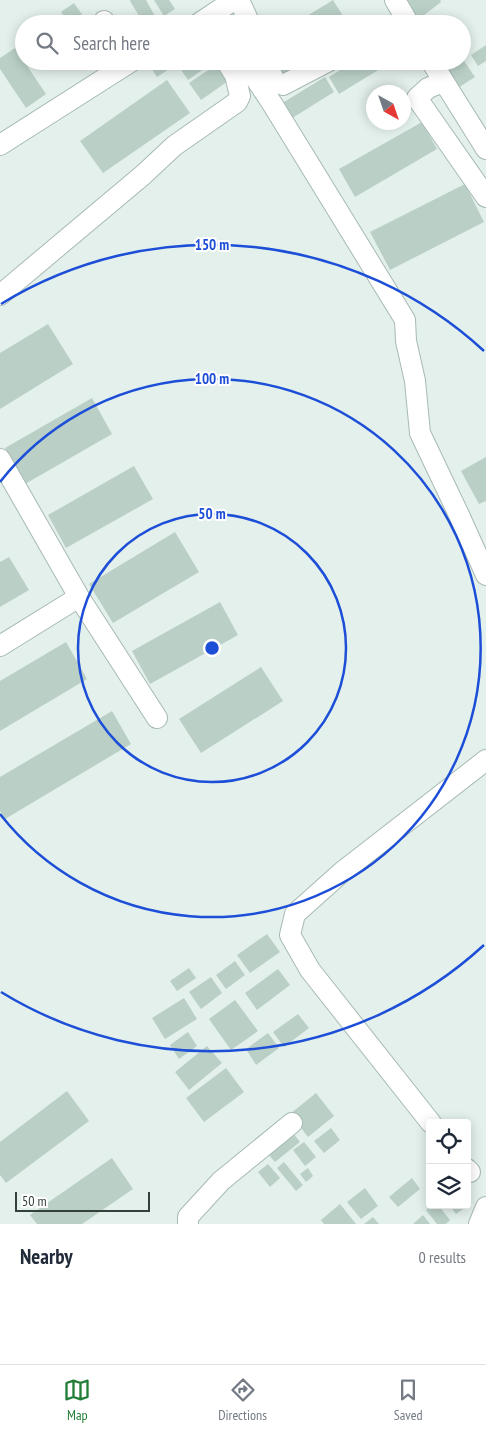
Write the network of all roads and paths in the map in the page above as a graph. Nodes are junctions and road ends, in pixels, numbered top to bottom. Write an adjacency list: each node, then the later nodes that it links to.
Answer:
1 (234, 0): 4 (street)
2 (239, 0): 5 (street)
3 (395, 0): 6 (street)
4 (214, 15)
5 (246, 15)
6 (401, 15)
7 (116, 70): 14 (street)
8 (232, 70): 17 (street)
9 (250, 70): 19 (street)
10 (270, 70): 11 (street)
11 (312, 70)
12 (436, 70): 13 (street)
13 (443, 82): 15 (street); 16 (street)
14 (0, 145)
15 (486, 149)
16 (486, 197)
17 (0, 295)
18 (0, 459): 20 (street)
19 (486, 576)
20 (79, 597): 21 (street); 22 (street)
21 (0, 646)
22 (157, 718)
23 (486, 760): 24 (street)
24 (428, 1119)
25 (292, 1123): 27 (street)
26 (486, 1207): 28 (street)
27 (188, 1224)
28 (479, 1224)

